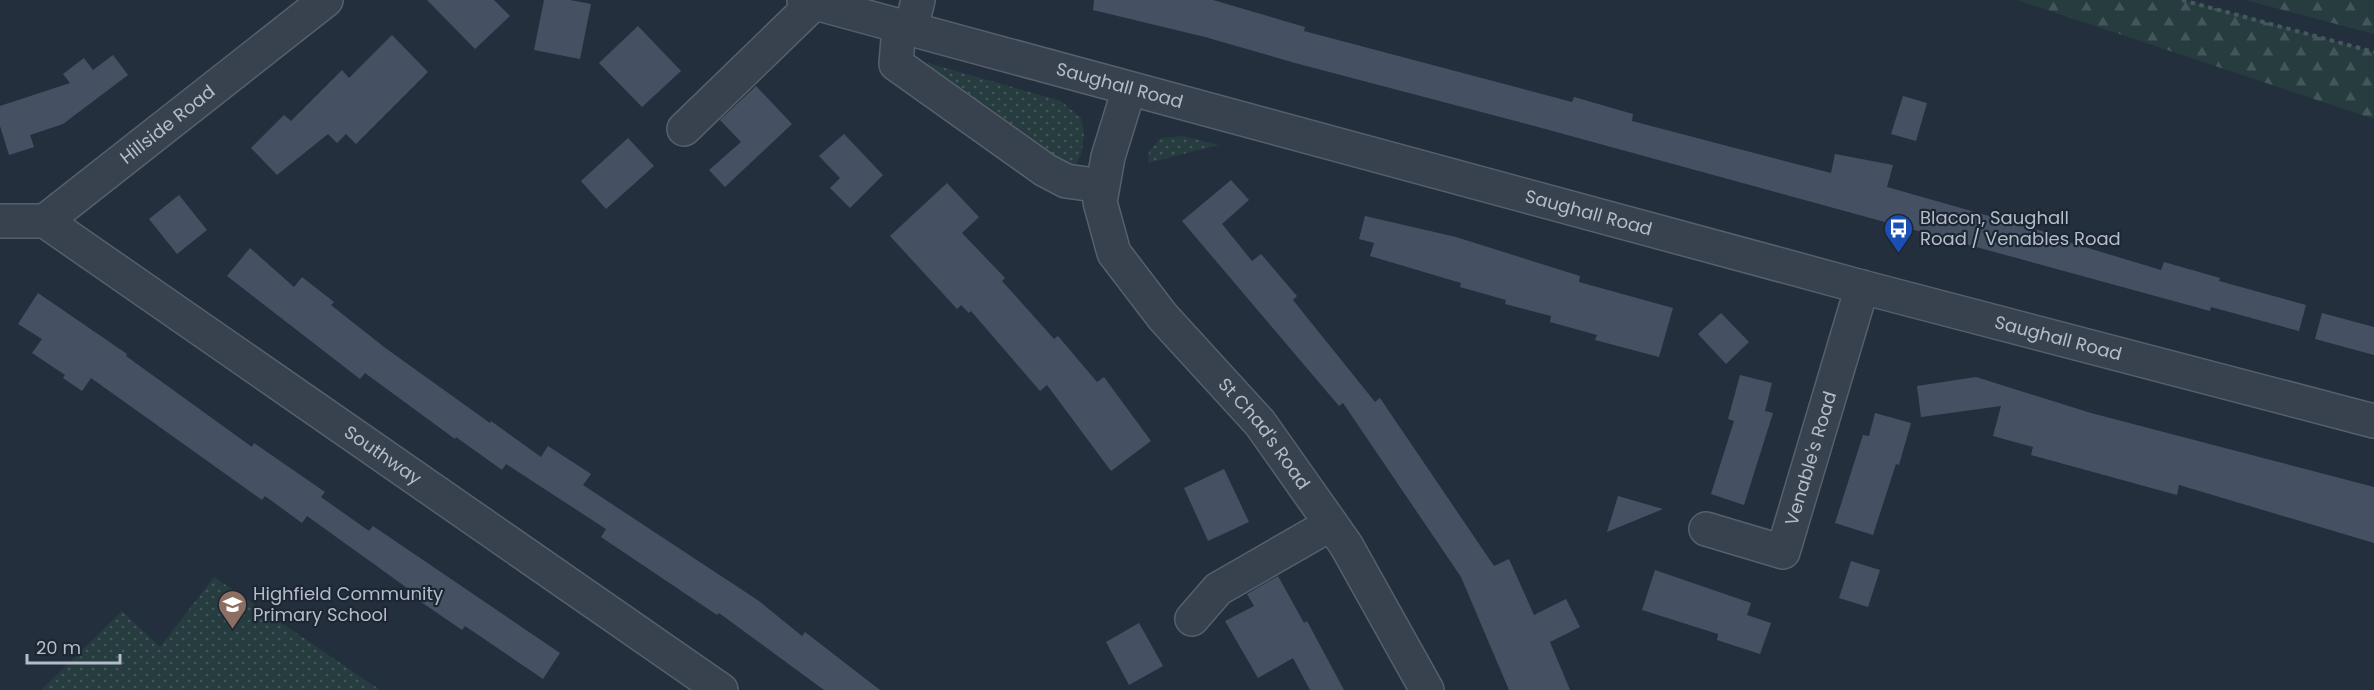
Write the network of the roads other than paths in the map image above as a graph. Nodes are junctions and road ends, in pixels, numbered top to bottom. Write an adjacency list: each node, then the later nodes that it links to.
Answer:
1 (326, 0): 8 (street, Hillside Road)
2 (809, 1): 3 (street, Saughall Road); 5 (street)
3 (909, 18): 4 (street, Saughall Road); 6 (street)
4 (1129, 89): 6 (street, St Chad's Road); 9 (street, Saughall Road)
5 (684, 129)
6 (1102, 186): 11 (street, St Chad's Road)
7 (0, 221): 8 (street)
8 (45, 221): 14 (street, Southway)
9 (1862, 286): 10 (street, Saughall Road); 12 (street, Venable's Road)
10 (2374, 421)
11 (1331, 524): 13 (street); 15 (street, St Chad's Road)
12 (1706, 529)
13 (1192, 619)
14 (720, 690)
15 (1427, 690)

